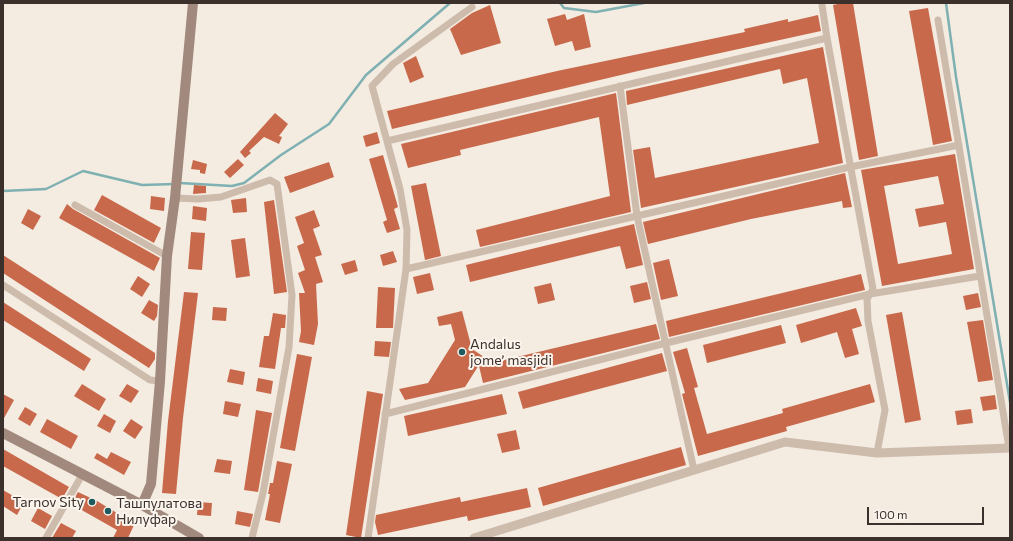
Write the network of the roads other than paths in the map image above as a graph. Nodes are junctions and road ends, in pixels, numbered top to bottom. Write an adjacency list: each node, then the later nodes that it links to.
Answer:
1 (193, 3): 10 (main road)
2 (822, 5): 5 (street)
3 (472, 7): 7 (street)
4 (938, 20): 8 (street)
5 (827, 38): 6 (street); 9 (street)
6 (620, 86): 7 (street); 12 (street)
7 (387, 141): 14 (street)
8 (958, 145): 9 (street); 15 (street)
9 (850, 167): 12 (street); 17 (street)
10 (175, 194): 13 (main road); 29 (street)
11 (75, 205): 13 (street)
12 (637, 216): 14 (street); 18 (street)
13 (167, 256): 19 (main road)
14 (406, 270): 20 (street)
15 (980, 276): 17 (street); 22 (street)
16 (3, 285): 19 (street)
17 (870, 294): 18 (street); 23 (street)
18 (666, 343): 20 (street); 24 (street)
19 (160, 381): 26 (main road)
20 (385, 414): 30 (street)
21 (3, 433): 25 (main road)
22 (1009, 448): 23 (street)
23 (877, 453): 24 (street)
24 (694, 470): 31 (street)
25 (82, 475): 26 (main road); 27 (street)
26 (142, 505): 28 (main road)
27 (46, 538)
28 (199, 538)
29 (252, 538)
30 (368, 538)
31 (474, 538)

